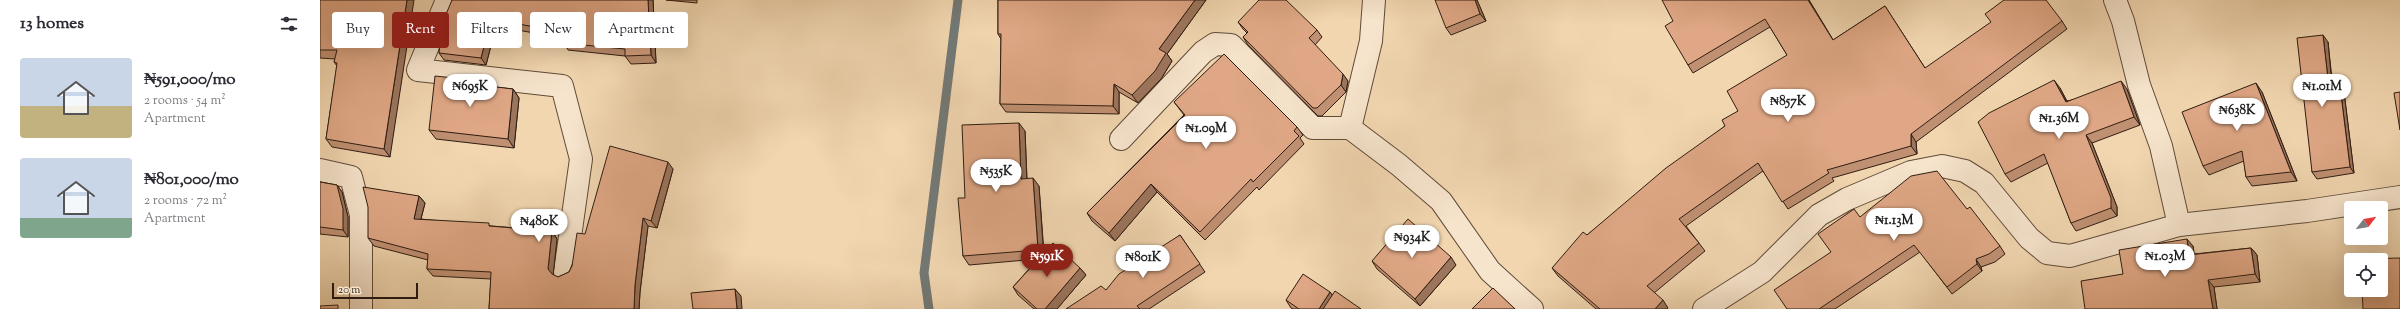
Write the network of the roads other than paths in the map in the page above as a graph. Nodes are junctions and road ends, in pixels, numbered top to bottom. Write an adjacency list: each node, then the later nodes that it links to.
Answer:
1 (447, 0): 9 (street)
2 (1374, 0): 4 (street)
3 (2115, 0): 8 (street)
4 (1350, 128): 5 (street); 11 (street)
5 (1121, 139)
6 (320, 170): 10 (street)
7 (2400, 197): 8 (street)
8 (2179, 225): 12 (street)
9 (565, 272)
10 (360, 309)
11 (1532, 309)
12 (1704, 309)

